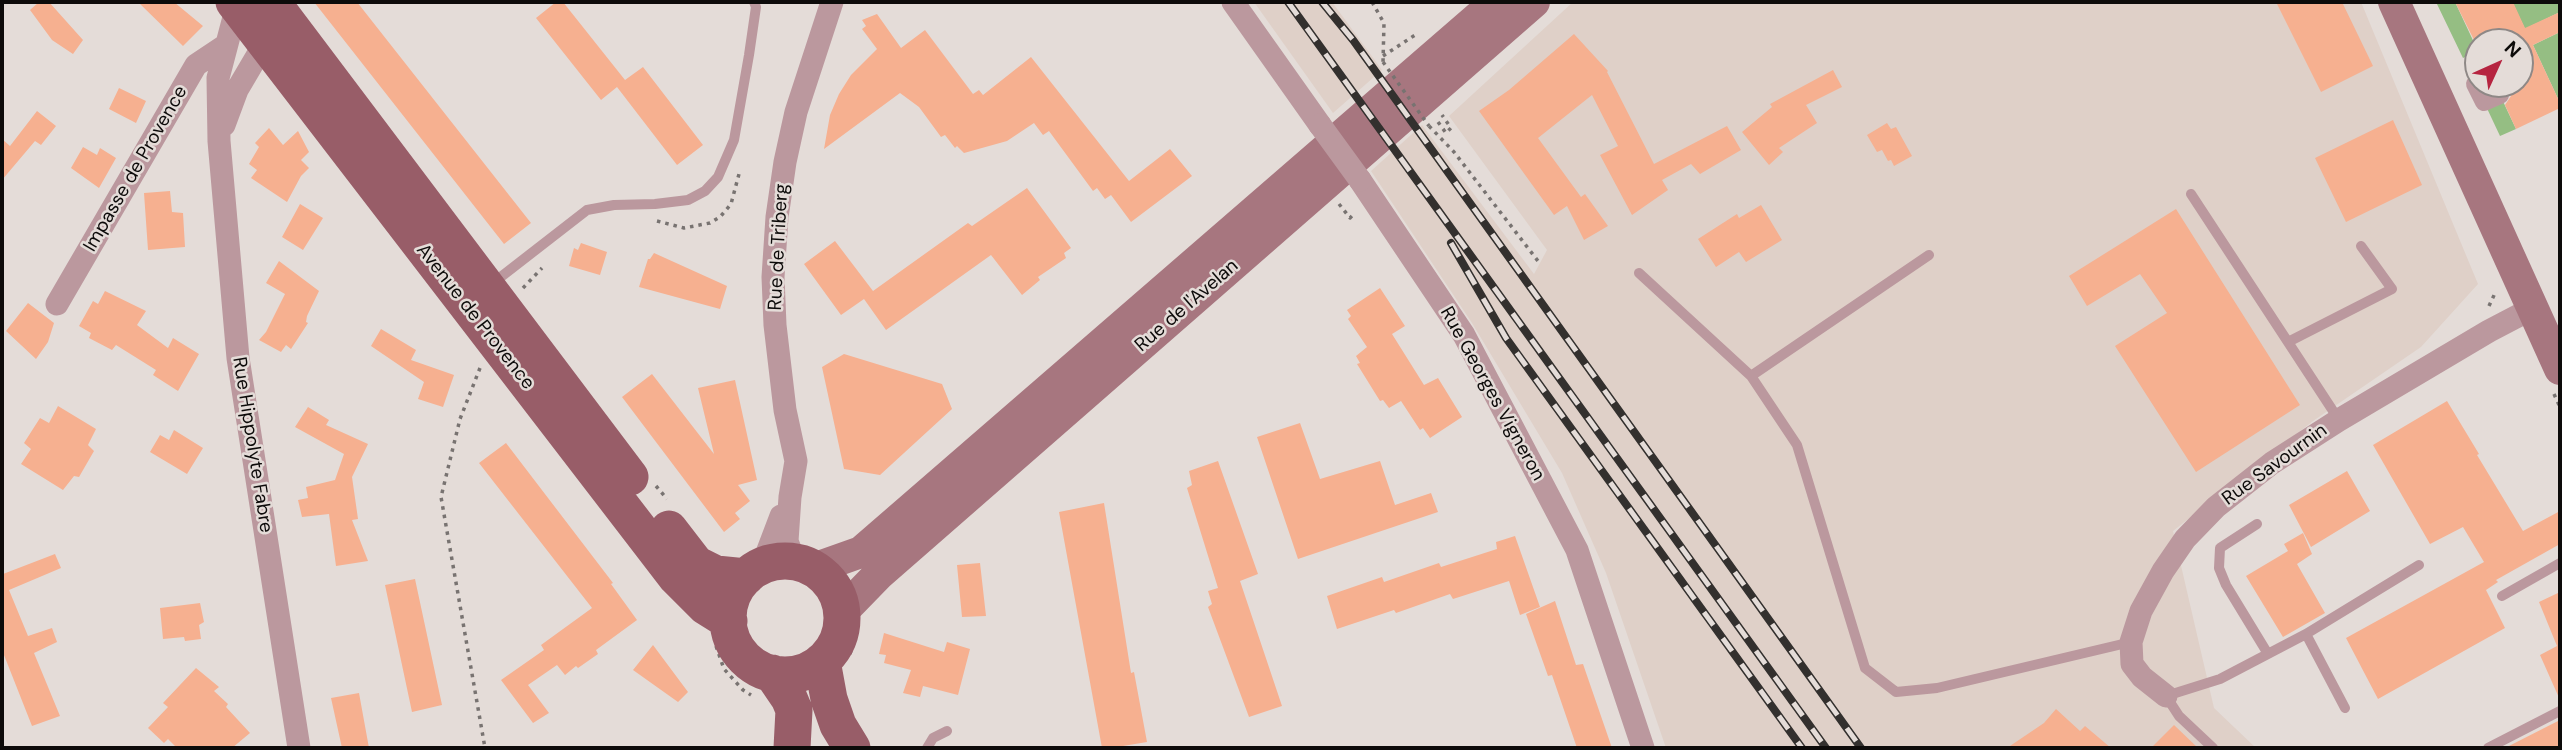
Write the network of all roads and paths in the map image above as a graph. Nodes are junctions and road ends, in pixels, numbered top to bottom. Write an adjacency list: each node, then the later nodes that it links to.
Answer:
1 (754, 2): 24 (lane)
2 (832, 2): 32 (street, Rue de Triberg)
3 (1233, 2): 54 (street, Rue Georges Vigneron, bridge)
4 (1373, 2): 22 (path, bridge)
5 (1496, 2): 36 (main road, Rue de l'Avelan)
6 (1534, 2): 38 (main road, Rue de l'Avelan)
7 (2394, 2): 26 (main road)
8 (2408, 2): 26 (main road)
9 (254, 11): 10 (street, Rue Hippolyte Fabre); 13 (street, Rue Hippolyte Fabre); 24 (main road, Avenue de Provence); 27 (main road, Avenue de Provence)
10 (226, 45): 13 (street, Rue Hippolyte Fabre); 25 (street, Impasse de Provence)
11 (1443, 116): 12 (path)
12 (1436, 120)
13 (219, 141): 50 (street, Rue Hippolyte Fabre)
14 (740, 169): 18 (path)
15 (2191, 194): 28 (lane)
16 (1340, 205): 17 (path)
17 (1356, 214)
18 (648, 218)
19 (2361, 246): 28 (lane)
20 (1928, 255): 30 (lane)
21 (548, 261): 24 (path)
22 (1538, 261)
23 (1639, 273): 30 (lane)
24 (501, 292): 36 (main road, Avenue de Provence)
25 (57, 304)
26 (2548, 318): 29 (main road); 31 (street, Rue Savournin)
27 (494, 342): 39 (main road, Avenue de Provence); 51 (path)
28 (2288, 342): 31 (lane)
29 (2560, 369)
30 (1751, 376): 41 (lane)
31 (2339, 420): 41 (street, Rue Savournin)
32 (790, 497): 36 (street, Rue de Triberg); 36 (street, Rue de Triberg)
33 (2257, 524): 42 (lane)
34 (2560, 563): 37 (lane)
35 (2419, 565): 40 (lane)
36 (779, 568): 38 (main road); 39 (main road)
37 (2502, 596)
38 (850, 619): 43 (path); 43 (main road)
39 (722, 632): 44 (main road); 44 (path)
40 (2306, 634): 42 (lane); 46 (lane)
41 (2131, 642): 45 (street)
42 (2268, 654): 45 (lane)
43 (835, 663): 44 (main road); 49 (main road)
44 (762, 684): 52 (main road)
45 (2166, 696): 55 (lane)
46 (2345, 708)
47 (2560, 711): 56 (lane)
48 (947, 731): 53 (lane)
49 (840, 741)
50 (299, 748)
51 (485, 748)
52 (792, 748)
53 (927, 748)
54 (1643, 748)
55 (2213, 748)
56 (2488, 748)

